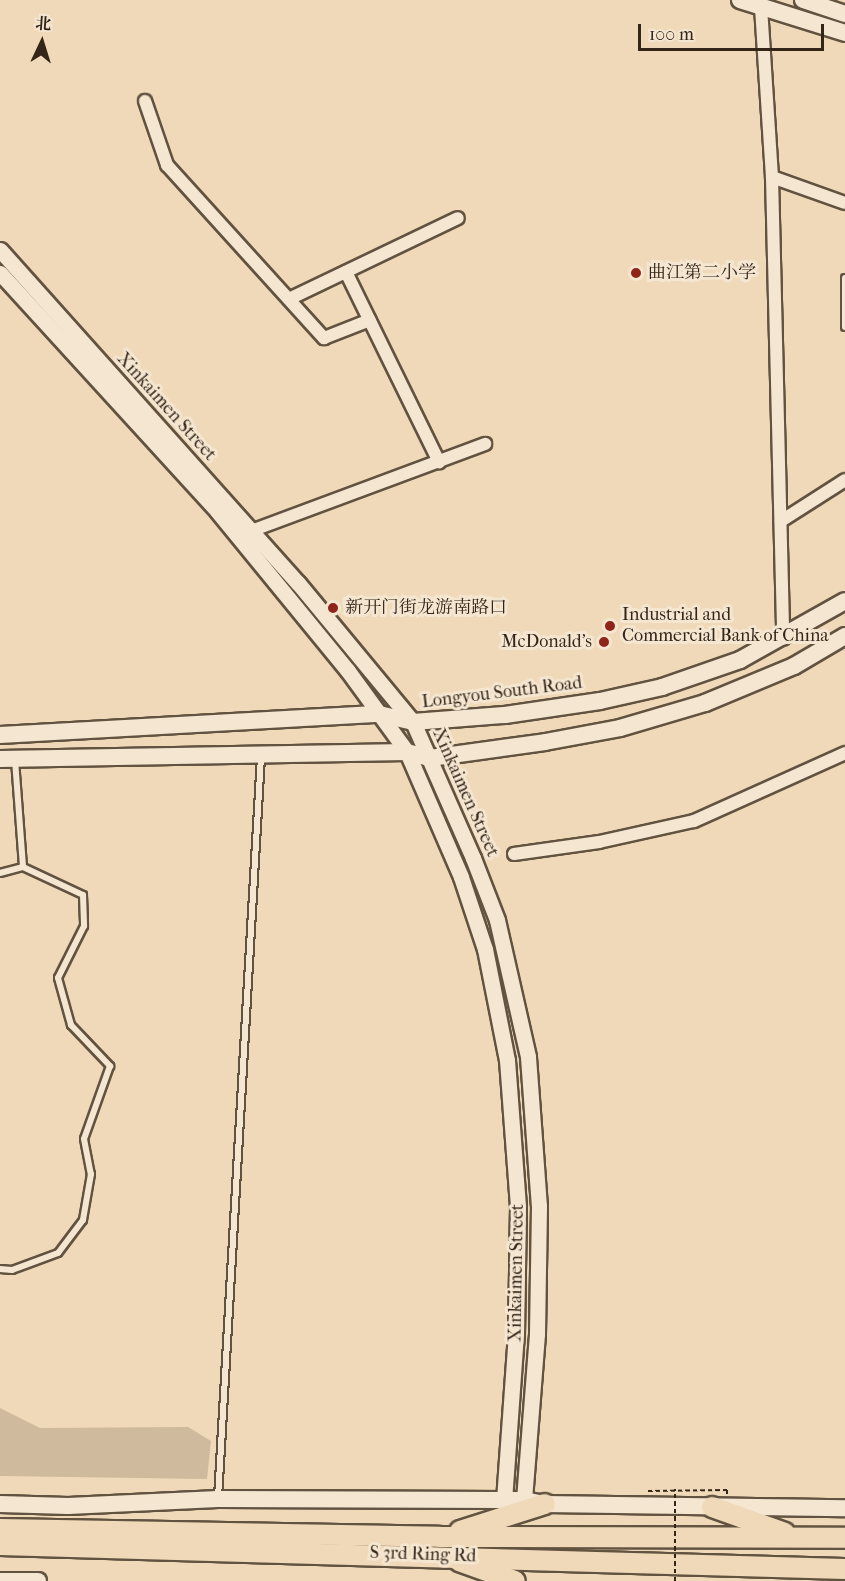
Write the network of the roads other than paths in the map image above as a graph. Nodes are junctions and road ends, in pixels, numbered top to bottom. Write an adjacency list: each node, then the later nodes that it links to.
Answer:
1 (740, 0): 3 (main road)
2 (802, 0): 4 (main road)
3 (761, 7): 5 (main road); 7 (street)
4 (845, 14)
5 (845, 33)
6 (145, 101): 14 (street)
7 (772, 177): 8 (street); 20 (street)
8 (845, 203)
9 (458, 218): 11 (street)
10 (0, 250): 21 (street, Xinkaimen Street)
11 (346, 272): 14 (street); 15 (street)
12 (0, 273): 25 (street, Xinkaimen Street)
13 (845, 278): 16 (lane)
14 (289, 300): 15 (street)
15 (370, 320): 18 (street)
16 (845, 327)
17 (485, 444): 18 (street)
18 (439, 462): 21 (street)
19 (845, 480): 20 (street)
20 (781, 521): 24 (street)
21 (250, 531): 26 (street, Xinkaimen Street)
22 (845, 602): 24 (main road, Longyou South Road)
23 (845, 636): 31 (main road)
24 (783, 639): 26 (main road, Longyou South Road)
25 (379, 714): 26 (main road, Longyou South Road); 27 (main road, Longyou South Road); 28 (street, Xinkaimen Street)
26 (412, 722): 31 (street, Xinkaimen Street)
27 (0, 735)
28 (407, 752): 29 (main road); 31 (main road); 38 (street, Xinkaimen Street)
29 (261, 753): 32 (main road); 37 (lane)
30 (845, 753): 33 (street)
31 (430, 758): 39 (street, Xinkaimen Street)
32 (7, 759): 34 (lane)
33 (513, 854)
34 (23, 867): 35 (lane); 36 (lane)
35 (0, 873)
36 (0, 1269)
37 (218, 1499): 38 (main road); 40 (main road)
38 (504, 1500): 39 (main road)
39 (524, 1500): 41 (main road)
40 (1, 1504)
41 (545, 1504): 42 (main road); 48 (highway)
42 (712, 1507): 43 (main road); 45 (highway)
43 (845, 1508)
44 (0, 1529): 48 (highway, S 3rd Ring Rd)
45 (799, 1537): 46 (highway, S 3rd Ring Rd); 48 (highway, S 3rd Ring Rd)
46 (845, 1538)
47 (0, 1545): 48 (highway, S 3rd Ring Rd)
48 (440, 1546): 49 (highway, S 3rd Ring Rd); 53 (highway)
49 (796, 1569): 50 (highway, S 3rd Ring Rd); 54 (highway)
50 (845, 1569)
51 (1, 1580): 52 (main road)
52 (38, 1581)
53 (515, 1581)
54 (742, 1581)

